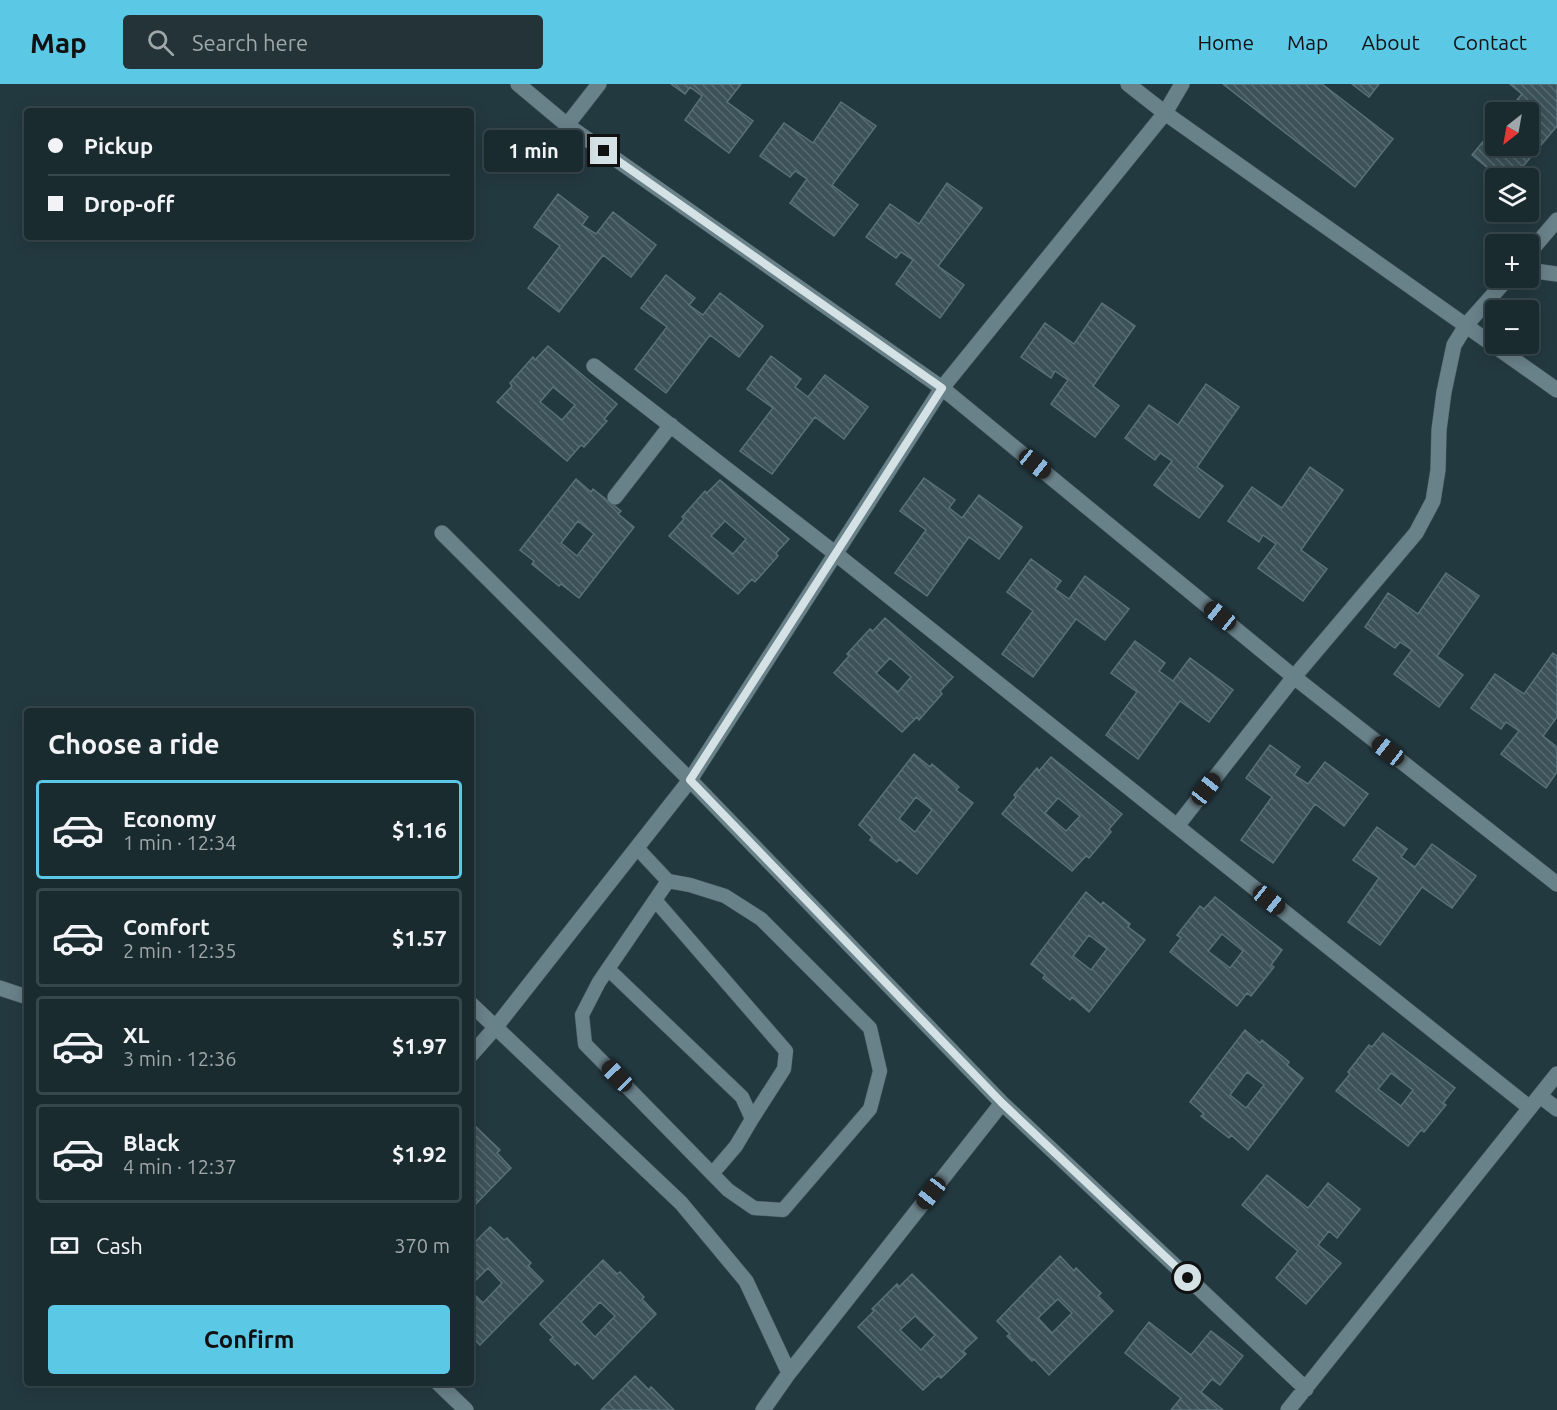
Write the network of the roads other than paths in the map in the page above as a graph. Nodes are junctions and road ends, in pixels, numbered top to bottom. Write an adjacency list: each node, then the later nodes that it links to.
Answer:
1 (518, 84): 6 (street)
2 (599, 84): 6 (street)
3 (1128, 84): 5 (street)
4 (1182, 84): 5 (street)
5 (1166, 113): 12 (street); 14 (street)
6 (567, 125): 14 (street)
7 (1557, 220): 8 (street)
8 (1539, 241)
9 (1539, 272): 10 (street)
10 (1557, 274)
11 (1499, 288): 12 (street)
12 (1467, 324): 15 (street); 20 (street)
13 (594, 366): 16 (street)
14 (942, 388): 19 (street); 20 (street)
15 (1557, 390)
16 (671, 425): 17 (street); 19 (street)
17 (615, 497)
18 (442, 533): 21 (street)
19 (836, 554): 21 (street); 22 (street)
20 (1294, 677): 22 (street); 25 (street)
21 (690, 780): 23 (street); 35 (street)
22 (1176, 826): 36 (street)
23 (637, 848): 24 (lane); 31 (street)
24 (668, 881): 26 (lane); 39 (lane)
25 (1557, 884)
26 (655, 900): 27 (lane); 38 (lane)
27 (608, 969): 38 (lane); 39 (lane)
28 (0, 988): 29 (street)
29 (24, 996)
30 (474, 1007): 31 (street)
31 (495, 1028): 32 (street); 40 (street)
32 (474, 1052)
33 (1557, 1074): 34 (street)
34 (1540, 1096): 36 (street); 37 (street)
35 (1002, 1103): 40 (street); 42 (street)
36 (1530, 1108): 42 (street)
37 (1557, 1109)
38 (753, 1119): 39 (lane)
39 (712, 1174)
40 (789, 1373): 44 (street)
41 (441, 1386): 43 (street)
42 (1306, 1389): 45 (street)
43 (466, 1410)
44 (763, 1410)
45 (1288, 1410)

